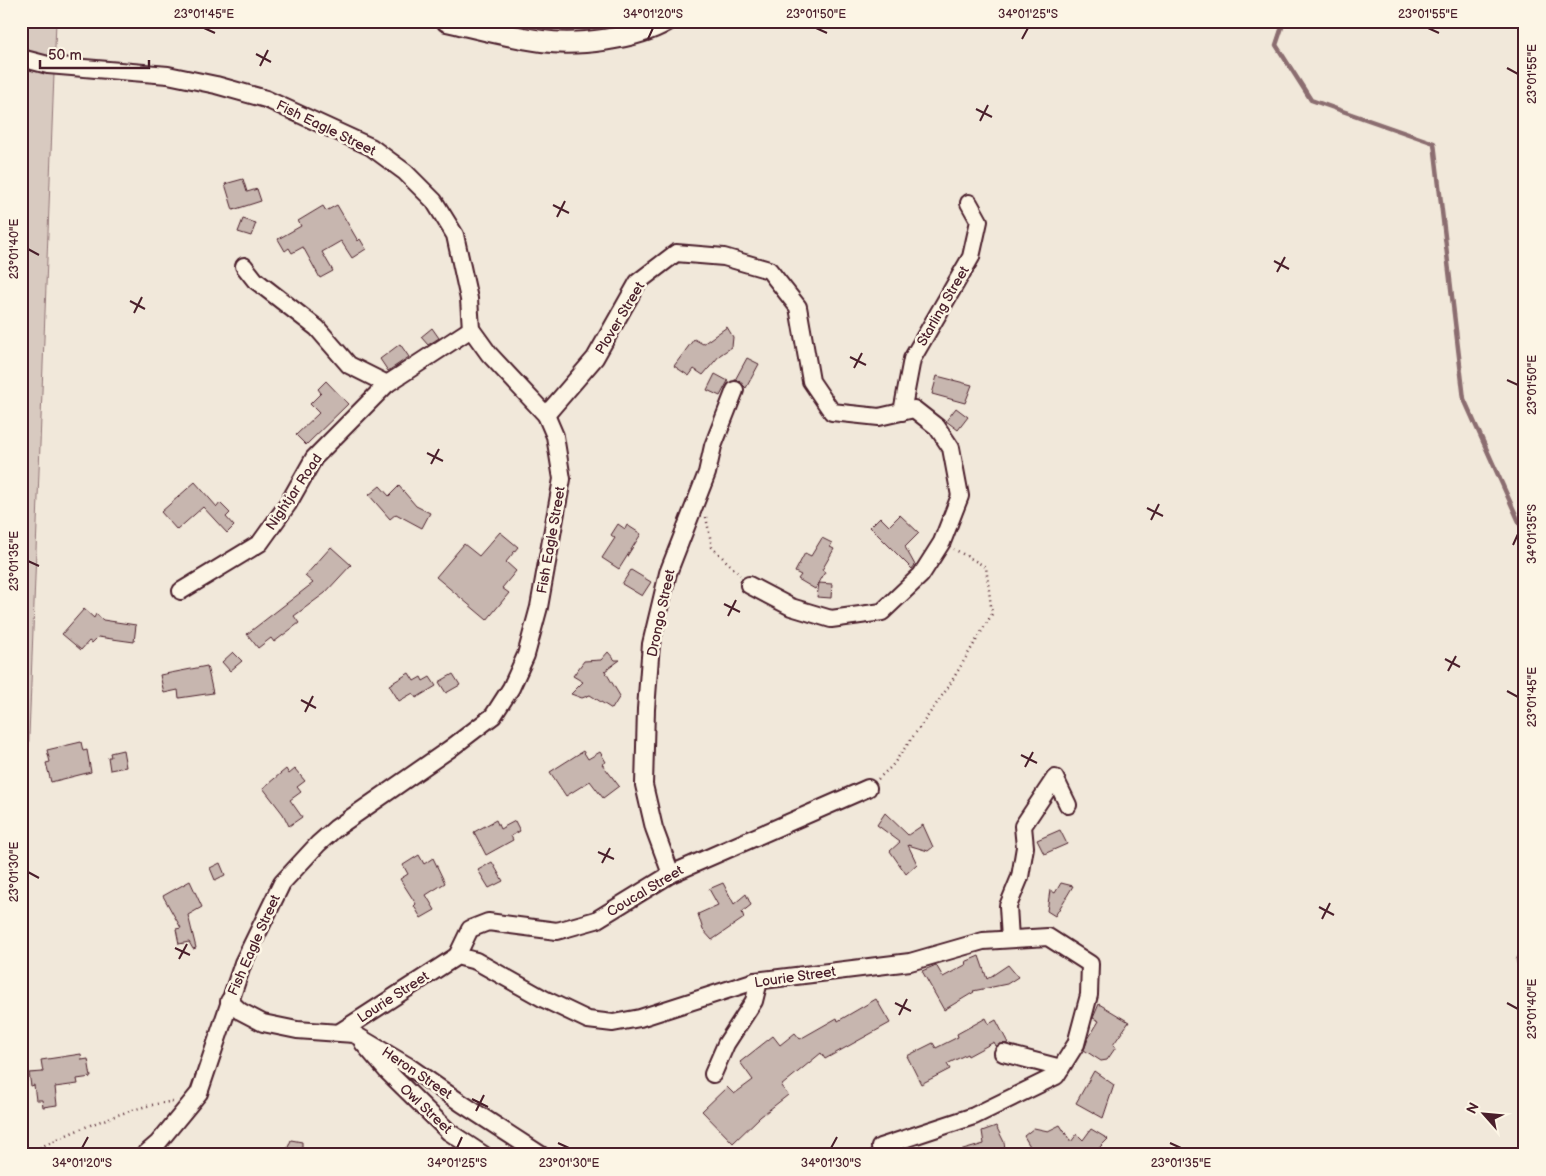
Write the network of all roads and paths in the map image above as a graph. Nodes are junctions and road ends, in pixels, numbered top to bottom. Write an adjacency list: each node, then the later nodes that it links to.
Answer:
1 (447, 21): 2 (street)
2 (666, 21)
3 (21, 58): 6 (street, Fish Eagle Street)
4 (969, 203): 9 (street, Starling Street)
5 (244, 266): 7 (street)
6 (471, 329): 7 (street, Nightjar Road); 10 (street, Fish Eagle Street)
7 (387, 384): 16 (street, Nightjar Road)
8 (735, 390): 21 (street, Drongo Street)
9 (902, 412): 10 (street, Plover Street); 14 (street, Plover Street)
10 (546, 415): 25 (street, Fish Eagle Street)
11 (21, 489): 13 (path)
12 (705, 512): 15 (path)
13 (21, 535)
14 (942, 542): 15 (street, Plover Street); 19 (path)
15 (749, 585)
16 (181, 591)
17 (21, 622): 18 (path)
18 (21, 657)
19 (868, 788): 21 (street, Coucal Street)
20 (1068, 806): 22 (street)
21 (671, 874): 23 (street, Coucal Street)
22 (1010, 939): 24 (street, Lourie Street); 28 (street, Lourie Street)
23 (457, 956): 24 (street, Lourie Street); 26 (street, Lourie Street)
24 (755, 981): 29 (street)
25 (229, 1001): 26 (street); 30 (street, Fish Eagle Street)
26 (347, 1033): 35 (street, Owl Street); 36 (street, Heron Street)
27 (1002, 1053): 28 (street)
28 (1061, 1068): 31 (street, Lourie Street)
29 (713, 1074)
30 (192, 1102): 32 (street, Fish Eagle Street); 33 (path)
31 (880, 1147)
32 (163, 1149): 34 (street, Fish Eagle Street)
33 (27, 1155)
34 (144, 1155)
35 (484, 1155)
36 (541, 1155)

